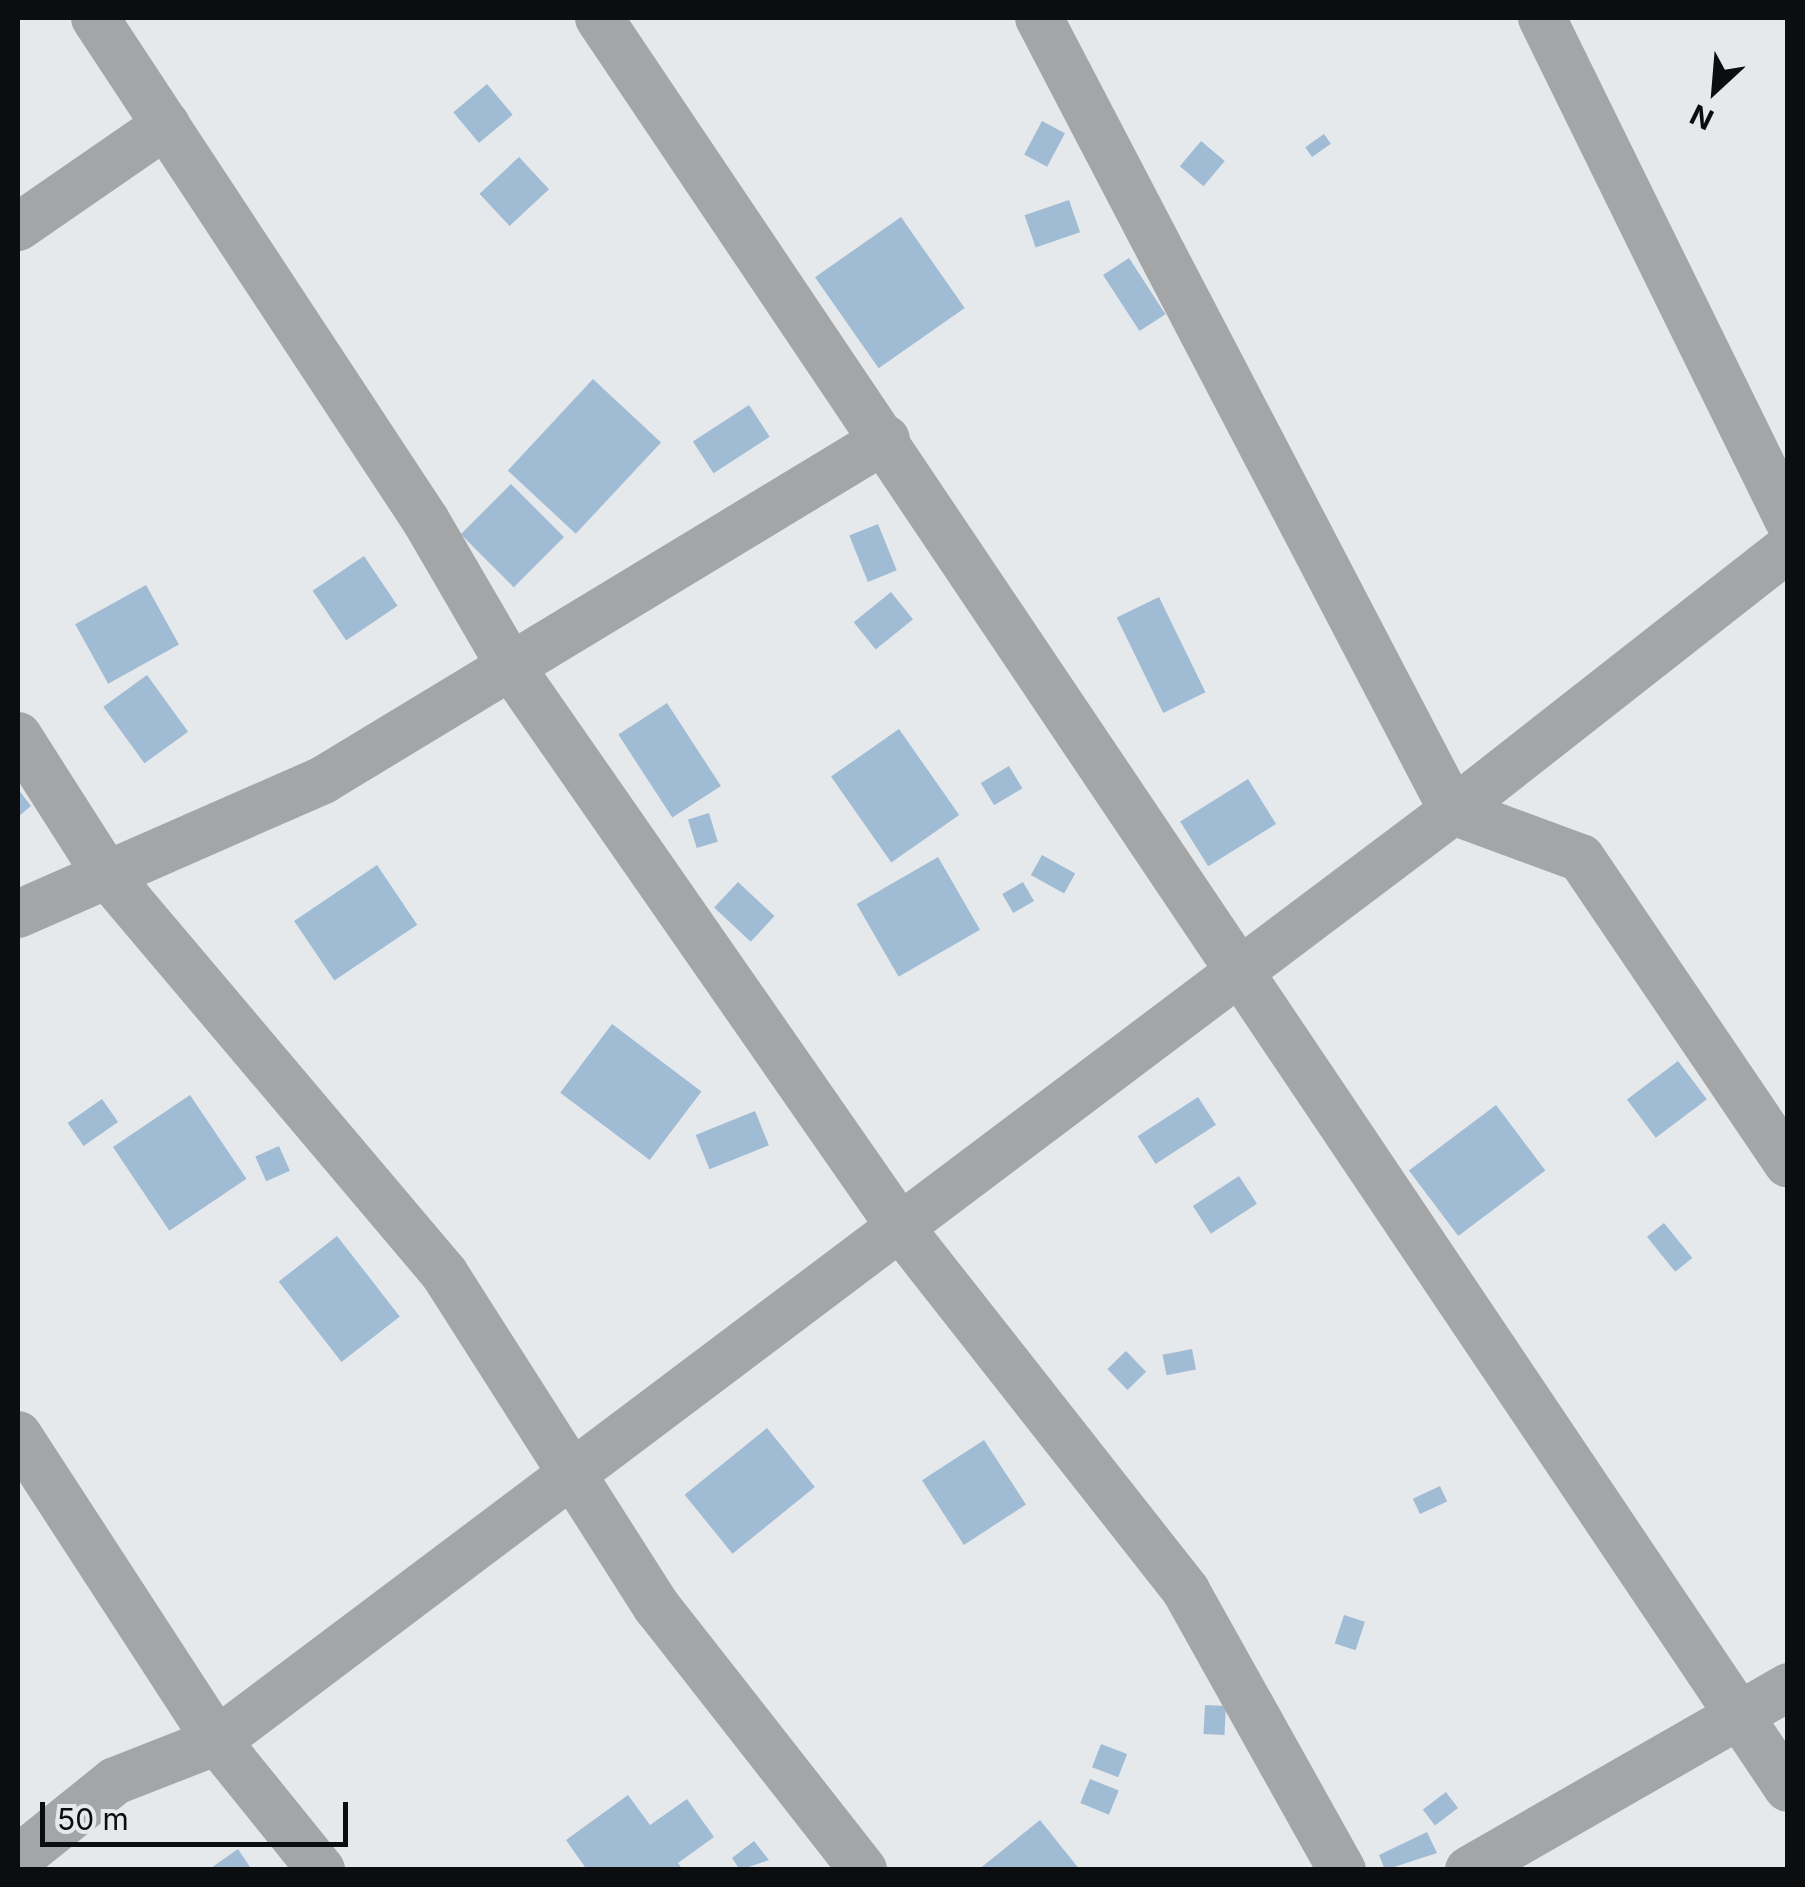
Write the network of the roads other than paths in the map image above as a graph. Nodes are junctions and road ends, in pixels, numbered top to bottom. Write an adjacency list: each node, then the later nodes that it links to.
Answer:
1 (95, 18): 5 (street)
2 (599, 18): 7 (street)
3 (1039, 18): 12 (street)
4 (1542, 18): 8 (street)
5 (166, 126): 6 (street); 10 (street)
6 (18, 227)
7 (886, 439): 10 (street); 15 (street)
8 (1788, 519)
9 (1788, 548): 12 (street)
10 (511, 667): 13 (street); 17 (street)
11 (18, 736): 13 (street)
12 (1453, 811): 15 (street); 16 (street)
13 (104, 871): 14 (street); 19 (street)
14 (18, 914)
15 (1242, 969): 17 (street); 21 (street)
16 (1788, 1164)
17 (903, 1231): 19 (street); 27 (street)
18 (18, 1436): 22 (street)
19 (572, 1474): 22 (street); 26 (street)
20 (1788, 1687): 21 (street)
21 (1740, 1712): 23 (street); 28 (street)
22 (216, 1742): 24 (street); 25 (street)
23 (1788, 1788)
24 (18, 1860)
25 (321, 1870)
26 (863, 1870)
27 (1342, 1870)
28 (1469, 1870)

